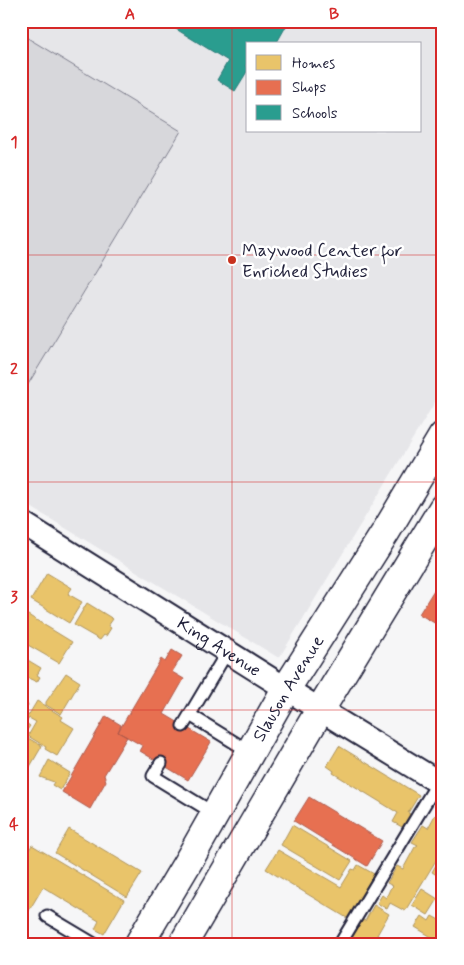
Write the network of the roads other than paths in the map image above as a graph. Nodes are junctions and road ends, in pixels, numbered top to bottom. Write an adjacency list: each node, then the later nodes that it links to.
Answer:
1 (443, 436): 5 (main road, Slauson Avenue)
2 (443, 508): 6 (main road)
3 (22, 525): 4 (street, King Avenue)
4 (227, 652): 5 (street, King Avenue); 7 (lane)
5 (286, 689): 6 (street, King Avenue); 9 (main road, Slauson Avenue)
6 (320, 710): 11 (street, King Avenue); 16 (main road)
7 (190, 715): 8 (lane); 9 (lane)
8 (184, 726)
9 (250, 752): 12 (main road, Slauson Avenue)
10 (161, 763): 12 (lane)
11 (440, 783): 17 (lane)
12 (215, 814): 15 (main road, Slauson Avenue)
13 (47, 916): 14 (lane)
14 (94, 944)
15 (139, 944)
16 (183, 944)
17 (340, 944)

